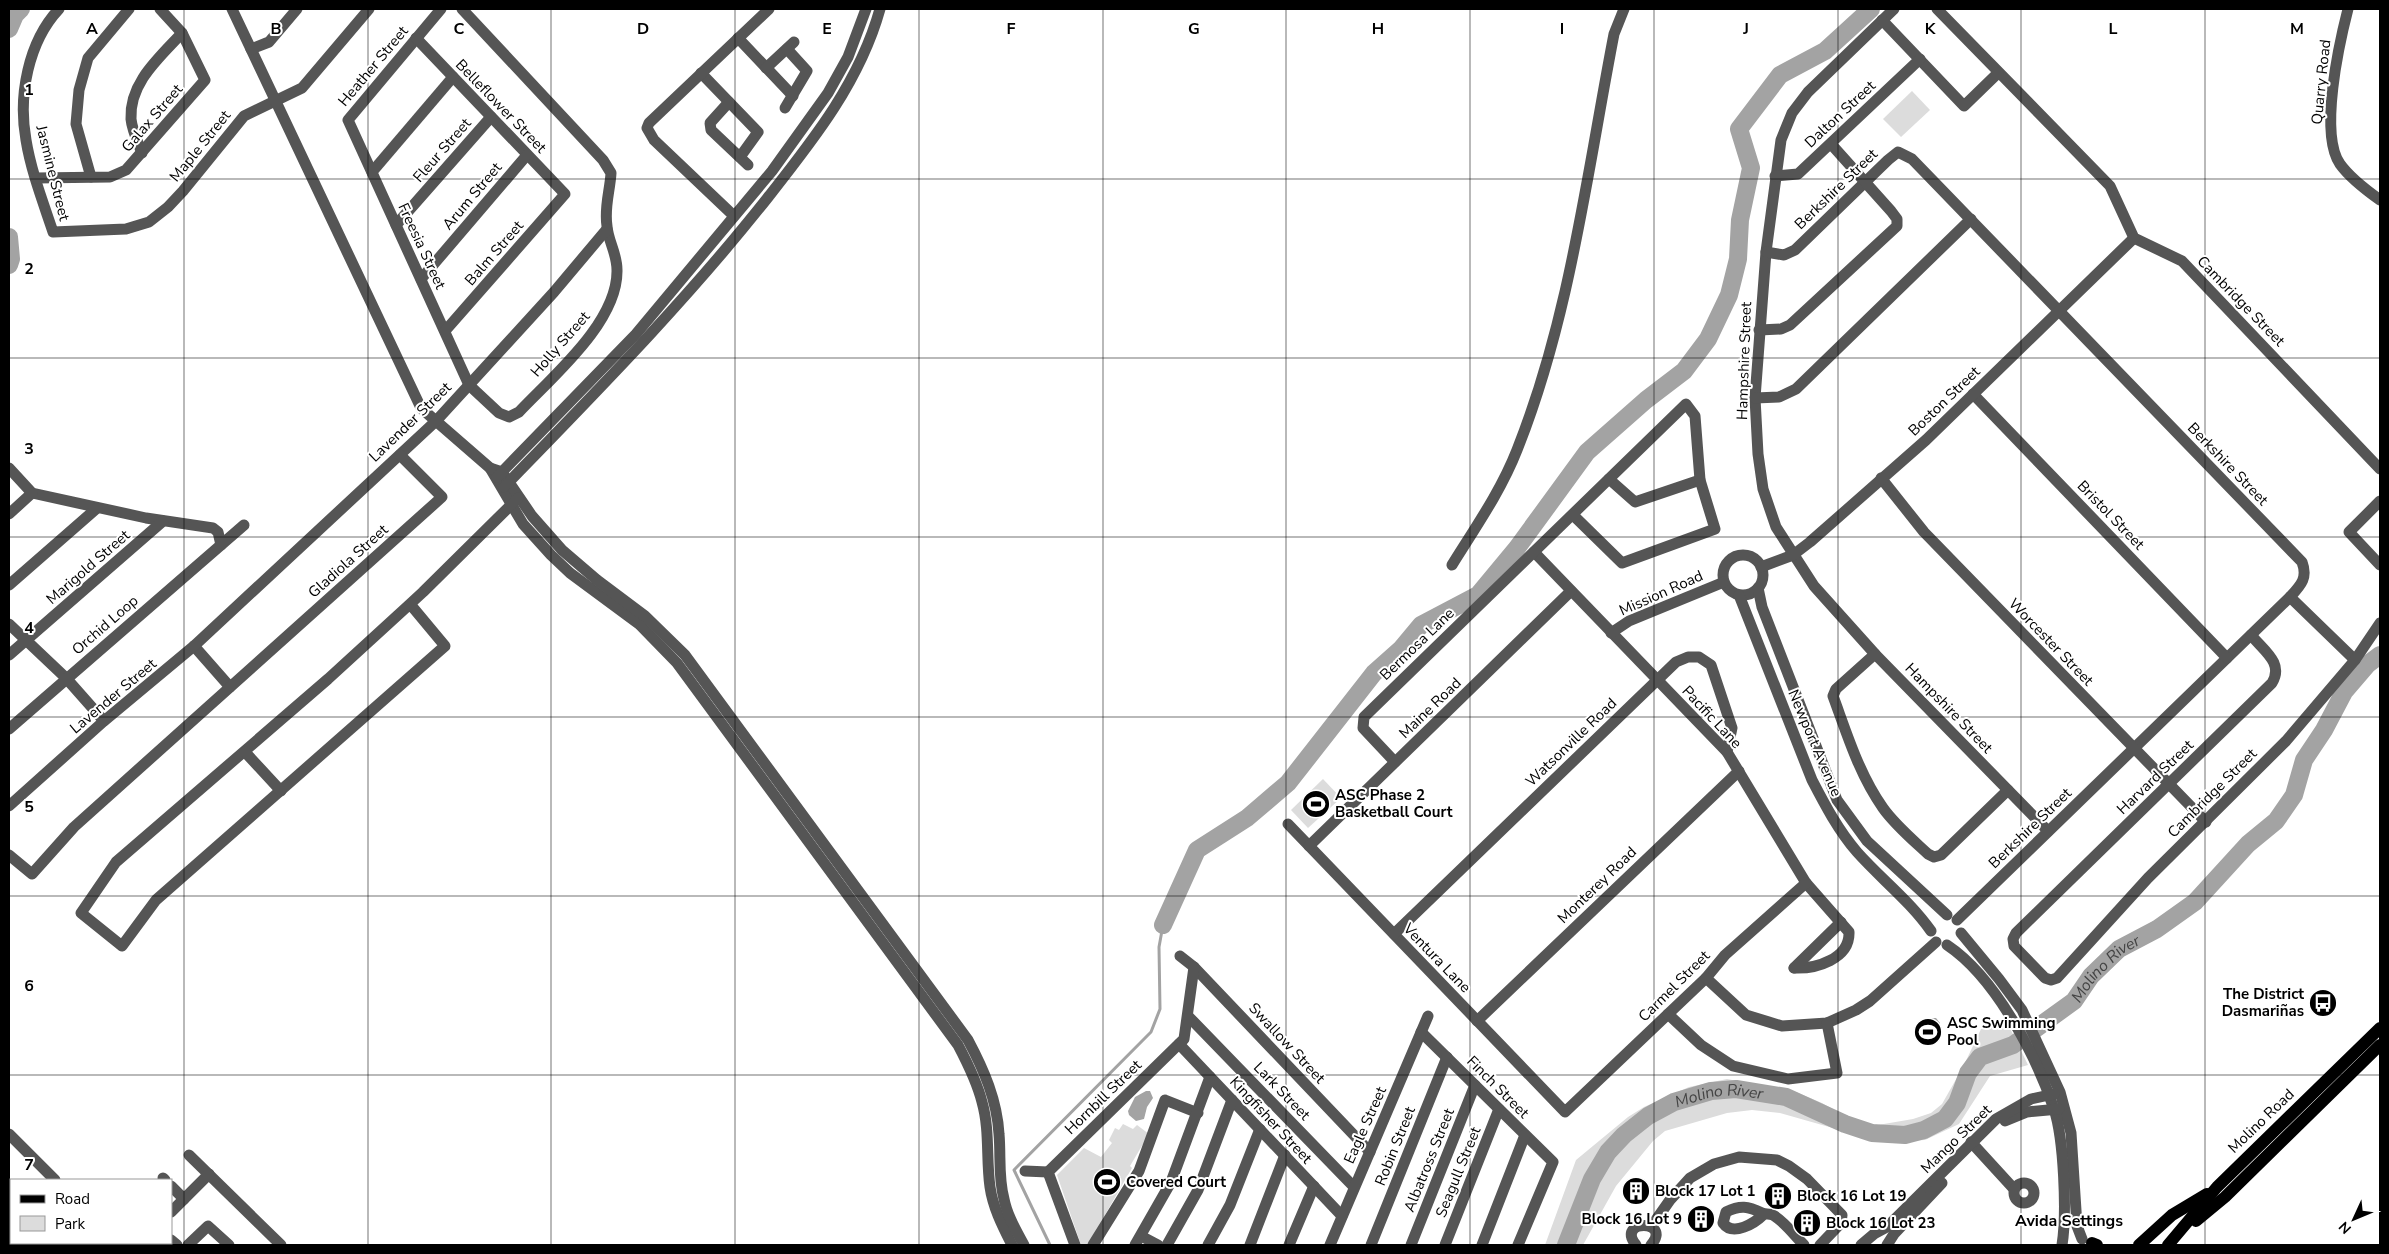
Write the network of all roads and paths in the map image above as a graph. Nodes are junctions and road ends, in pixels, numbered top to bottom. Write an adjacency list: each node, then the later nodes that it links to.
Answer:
1 (59, 9): 40 (street, Jasmine Street)
2 (129, 9): 39 (street)
3 (160, 9): 17 (street, Galax Street)
4 (232, 9): 20 (street)
5 (297, 9): 20 (street)
6 (369, 9): 29 (street, Maple Street)
7 (441, 9): 18 (street, Heather Street)
8 (462, 9): 47 (street)
9 (769, 9): 19 (street)
10 (866, 9): 21 (street)
11 (880, 9): 23 (street)
12 (1624, 9): 77 (street)
13 (1894, 9): 16 (street, Hampshire Street)
14 (1936, 9): 26 (street)
15 (2348, 9): 43 (street, Quarry Road)
16 (1882, 20): 22 (street); 38 (street, Hampshire Street)
17 (182, 33): 35 (street); 35 (street, Galax Street)
18 (416, 38): 27 (street, Belleflower Street); 33 (street, Heather Street)
19 (738, 38): 24 (street); 25 (street)
20 (251, 49): 29 (street)
21 (848, 56): 23 (street); 44 (street)
22 (1920, 60): 26 (street); 34 (street, Dalton Street)
23 (860, 61): 64 (street)
24 (766, 68): 28 (street); 28 (street)
25 (701, 73): 30 (street); 44 (street)
26 (1998, 73): 49 (street)
27 (453, 77): 32 (street, Belleflower Street); 37 (street)
28 (793, 96): 31 (street)
29 (275, 101): 48 (street, Maple Street); 58 (street)
30 (729, 102): 30 (street)
31 (785, 108)
32 (491, 117): 36 (street, Belleflower Street); 46 (street, Fleur Street)
33 (348, 120): 37 (street, Freesia Street)
34 (1831, 144): 38 (street, Dalton Street); 41 (street)
35 (142, 153): 39 (street, Galax Street)
36 (527, 155): 42 (street, Belleflower Street); 51 (street, Arum Street)
37 (372, 172): 46 (street, Freesia Street)
38 (1774, 176): 50 (street, Hampshire Street)
39 (90, 177): 40 (street, Galax Street)
40 (36, 178): 48 (street, Jasmine Street)
41 (1865, 182): 45 (street, Berkshire Street); 50 (street, Berkshire Street); 53 (street)
42 (565, 194): 54 (street, Balm Street)
43 (2380, 200)
44 (734, 216): 64 (street)
45 (1971, 220): 52 (street, Berkshire Street); 57 (street)
46 (396, 225): 51 (street, Freesia Street)
47 (607, 229): 55 (street, Lavender Street); 55 (street, Holly Street)
48 (53, 232)
49 (2134, 238): 52 (street, Boston Street); 61 (street, Cambridge Street)
50 (1766, 252): 53 (street, Hampshire Street)
51 (421, 280): 54 (street, Freesia Street)
52 (2059, 310): 56 (street, Boston Street); 85 (street, Berkshire Street)
53 (1759, 330): 57 (street, Hampshire Street)
54 (445, 331): 55 (street, Freesia Street)
55 (469, 385): 58 (street, Lavender Street)
56 (1973, 394): 62 (street, Boston Street); 95 (street, Bristol Street)
57 (1755, 398): 76 (street, Hampshire Street)
58 (436, 421): 59 (street, Lavender Street); 64 (street)
59 (400, 455): 92 (street, Lavender Street); 99 (street, Gladiola Street)
60 (9, 468): 66 (street)
61 (2380, 469)
62 (1881, 478): 76 (street, Boston Street); 102 (street, Worcester Street)
63 (1609, 479): 65 (street); 65 (street, Bermosa Lane); 71 (street, Bermosa Lane)
64 (503, 480): 67 (street)
65 (1700, 480): 71 (street)
66 (32, 493): 69 (street); 70 (street)
67 (514, 501): 86 (street); 176 (street); 177 (street)
68 (2380, 501): 78 (street)
69 (97, 508): 72 (street); 81 (street)
70 (9, 514)
71 (1573, 514): 75 (street, Bermosa Lane)
72 (162, 520): 74 (street); 91 (street, Marigold Street)
73 (244, 525): 74 (street, Orchid Loop)
74 (221, 545): 97 (street, Orchid Loop)
75 (1534, 552): 83 (street, Pacific Lane); 105 (street, Bermosa Lane)
76 (1793, 555): 79 (street, Boston Street); 93 (street, Hampshire Street)
77 (1452, 565)
78 (2380, 565)
79 (1761, 567): 80 (street); 82 (street)
80 (1724, 582): 84 (street); 89 (street, Mission Road)
81 (9, 585)
82 (1758, 588): 84 (street); 117 (street, Newport Avenue)
83 (1571, 590): 89 (street, Pacific Lane); 105 (street, Maine Road)
84 (1739, 595): 121 (street, Newport Avenue)
85 (2290, 597): 90 (street, Berkshire Street); 96 (street)
86 (410, 604): 103 (street); 109 (street)
87 (2380, 623): 96 (street, Cambridge Street)
88 (9, 624): 91 (street)
89 (1611, 633): 98 (street, Pacific Lane)
90 (2251, 635): 95 (street, Berkshire Street); 107 (street, Harvard Street)
91 (26, 640): 94 (street, Marigold Street); 97 (street)
92 (194, 646): 99 (street); 100 (street, Lavender Street)
93 (1875, 654): 108 (street, Hampshire Street); 108 (street)
94 (9, 655)
95 (2227, 658): 102 (street, Berkshire Street)
96 (2354, 660): 111 (street, Cambridge Street)
97 (66, 678): 100 (street); 101 (street, Orchid Loop)
98 (1656, 680): 104 (street, Pacific Lane); 104 (street, Watsonville Road); 120 (street, Watsonville Road)
99 (230, 687): 115 (street, Gladiola Street)
100 (104, 721): 110 (street, Lavender Street)
101 (9, 729)
102 (2134, 748): 107 (street, Worcester Street); 113 (street, Berkshire Street)
103 (245, 752): 109 (street); 109 (street)
104 (1727, 752): 106 (street, Pacific Lane)
105 (1395, 762): 114 (street, Maine Road)
106 (1739, 771): 116 (street, Pacific Lane); 130 (street, Monterey Road)
107 (2170, 785): 111 (street, Worcester Street); 125 (street, Harvard Street)
108 (2008, 790): 113 (street, Hampshire Street)
109 (281, 791)
110 (9, 806)
111 (2206, 822): 125 (street, Cambridge Street)
112 (1288, 824): 114 (street, Ventura Lane)
113 (2048, 831): 117 (street, Berkshire Street)
114 (1309, 846): 120 (street, Ventura Lane)
115 (9, 855)
116 (1806, 883): 118 (street, Pacific Lane); 124 (street, Carmel Street)
117 (1952, 918): 119 (street); 121 (street)
118 (1841, 922): 118 (street)
119 (1961, 933): 121 (street); 126 (street, Newport Avenue)
120 (1394, 934): 130 (street, Ventura Lane)
121 (1938, 939): 126 (street, Newport Avenue); 131 (street)
122 (1180, 956): 123 (street, Swallow Street)
123 (1194, 967): 128 (street, Hornbill Street); 151 (street, Swallow Street)
124 (1706, 978): 127 (street, Carmel Street); 131 (street)
125 (2057, 978)
126 (2016, 1012): 137 (street, Newport Avenue)
127 (1668, 1014): 131 (street); 145 (street, Carmel Street)
128 (1188, 1016): 134 (street, Hornbill Street); 160 (street, Lark Street)
129 (1428, 1016): 133 (street, Eagle Street)
130 (1477, 1021): 145 (street, Ventura Lane)
131 (1827, 1023)
132 (2380, 1028): 161 (main road, Molino Road)
133 (1421, 1032): 136 (street, Finch Street); 151 (street, Eagle Street)
134 (1179, 1044): 138 (street, Kingfisher Street); 155 (street, Hornbill Street)
135 (2380, 1045): 172 (main road, Molino Road)
136 (1447, 1057): 139 (street, Finch Street); 186 (street, Robin Street)
137 (2040, 1061): 140 (street, Newport Avenue); 141 (street, Newport Avenue)
138 (1210, 1077): 142 (street, Kingfisher Street); 146 (street)
139 (1475, 1085): 144 (street, Finch Street); 187 (street, Albatross Street)
140 (2060, 1092): 141 (street, Mango Street); 143 (street, Newport Avenue)
141 (2049, 1095): 143 (street, Newport Avenue); 150 (street, Mango Street)
142 (1232, 1100): 147 (street, Kingfisher Street); 181 (street)
143 (2060, 1109): 150 (street, Mango Street); 170 (street, Newport Avenue); 196 (street, Newport Avenue)
144 (1499, 1110): 149 (street, Finch Street); 188 (street, Seagull Street)
145 (1565, 1112)
146 (1198, 1113): 169 (street); 179 (street)
147 (1260, 1129): 153 (street, Kingfisher Street); 182 (street)
148 (9, 1134): 157 (street)
149 (1525, 1135): 189 (street); 190 (street, Finch Street)
150 (1974, 1144): 162 (street); 163 (street, Mango Street)
151 (1370, 1152): 160 (street, Eagle Street)
152 (189, 1155): 156 (street)
153 (1285, 1155): 158 (street, Kingfisher Street); 183 (street)
154 (1025, 1171): 155 (street)
155 (1048, 1172): 178 (street)
156 (208, 1174): 164 (street); 175 (street)
157 (54, 1179)
158 (1314, 1186): 167 (street, Kingfisher Street); 184 (street)
159 (172, 1187): 164 (street)
160 (1354, 1187): 167 (street, Eagle Street)
161 (2217, 1187): 172 (main road, Molino Road); 197 (main road)
162 (2014, 1189)
163 (1921, 1198): 194 (street, Mango Street); 195 (street, Mango Street)
164 (184, 1199): 165 (street)
165 (172, 1211)
166 (1764, 1214): 192 (street)
167 (1342, 1216): 185 (street, Eagle Street)
168 (1651, 1227): 171 (street); 191 (street); 193 (street)
169 (1138, 1240): 180 (street)
170 (2092, 1243): 196 (street, Newport Avenue)
171 (1654, 1244)
172 (2170, 1244)
173 (188, 1245): 174 (street)
174 (229, 1245)
175 (280, 1245)
176 (1012, 1245)
177 (1024, 1245)
178 (1076, 1245)
179 (1094, 1245)
180 (1158, 1245)
181 (1167, 1245)
182 (1208, 1245)
183 (1250, 1245)
184 (1289, 1245)
185 (1330, 1245)
186 (1371, 1245)
187 (1411, 1245)
188 (1445, 1245)
189 (1482, 1245)
190 (1518, 1245)
191 (1636, 1245)
192 (1804, 1245)
193 (1820, 1245)
194 (1862, 1245)
195 (1887, 1245)
196 (2064, 1245)
197 (2139, 1245)

